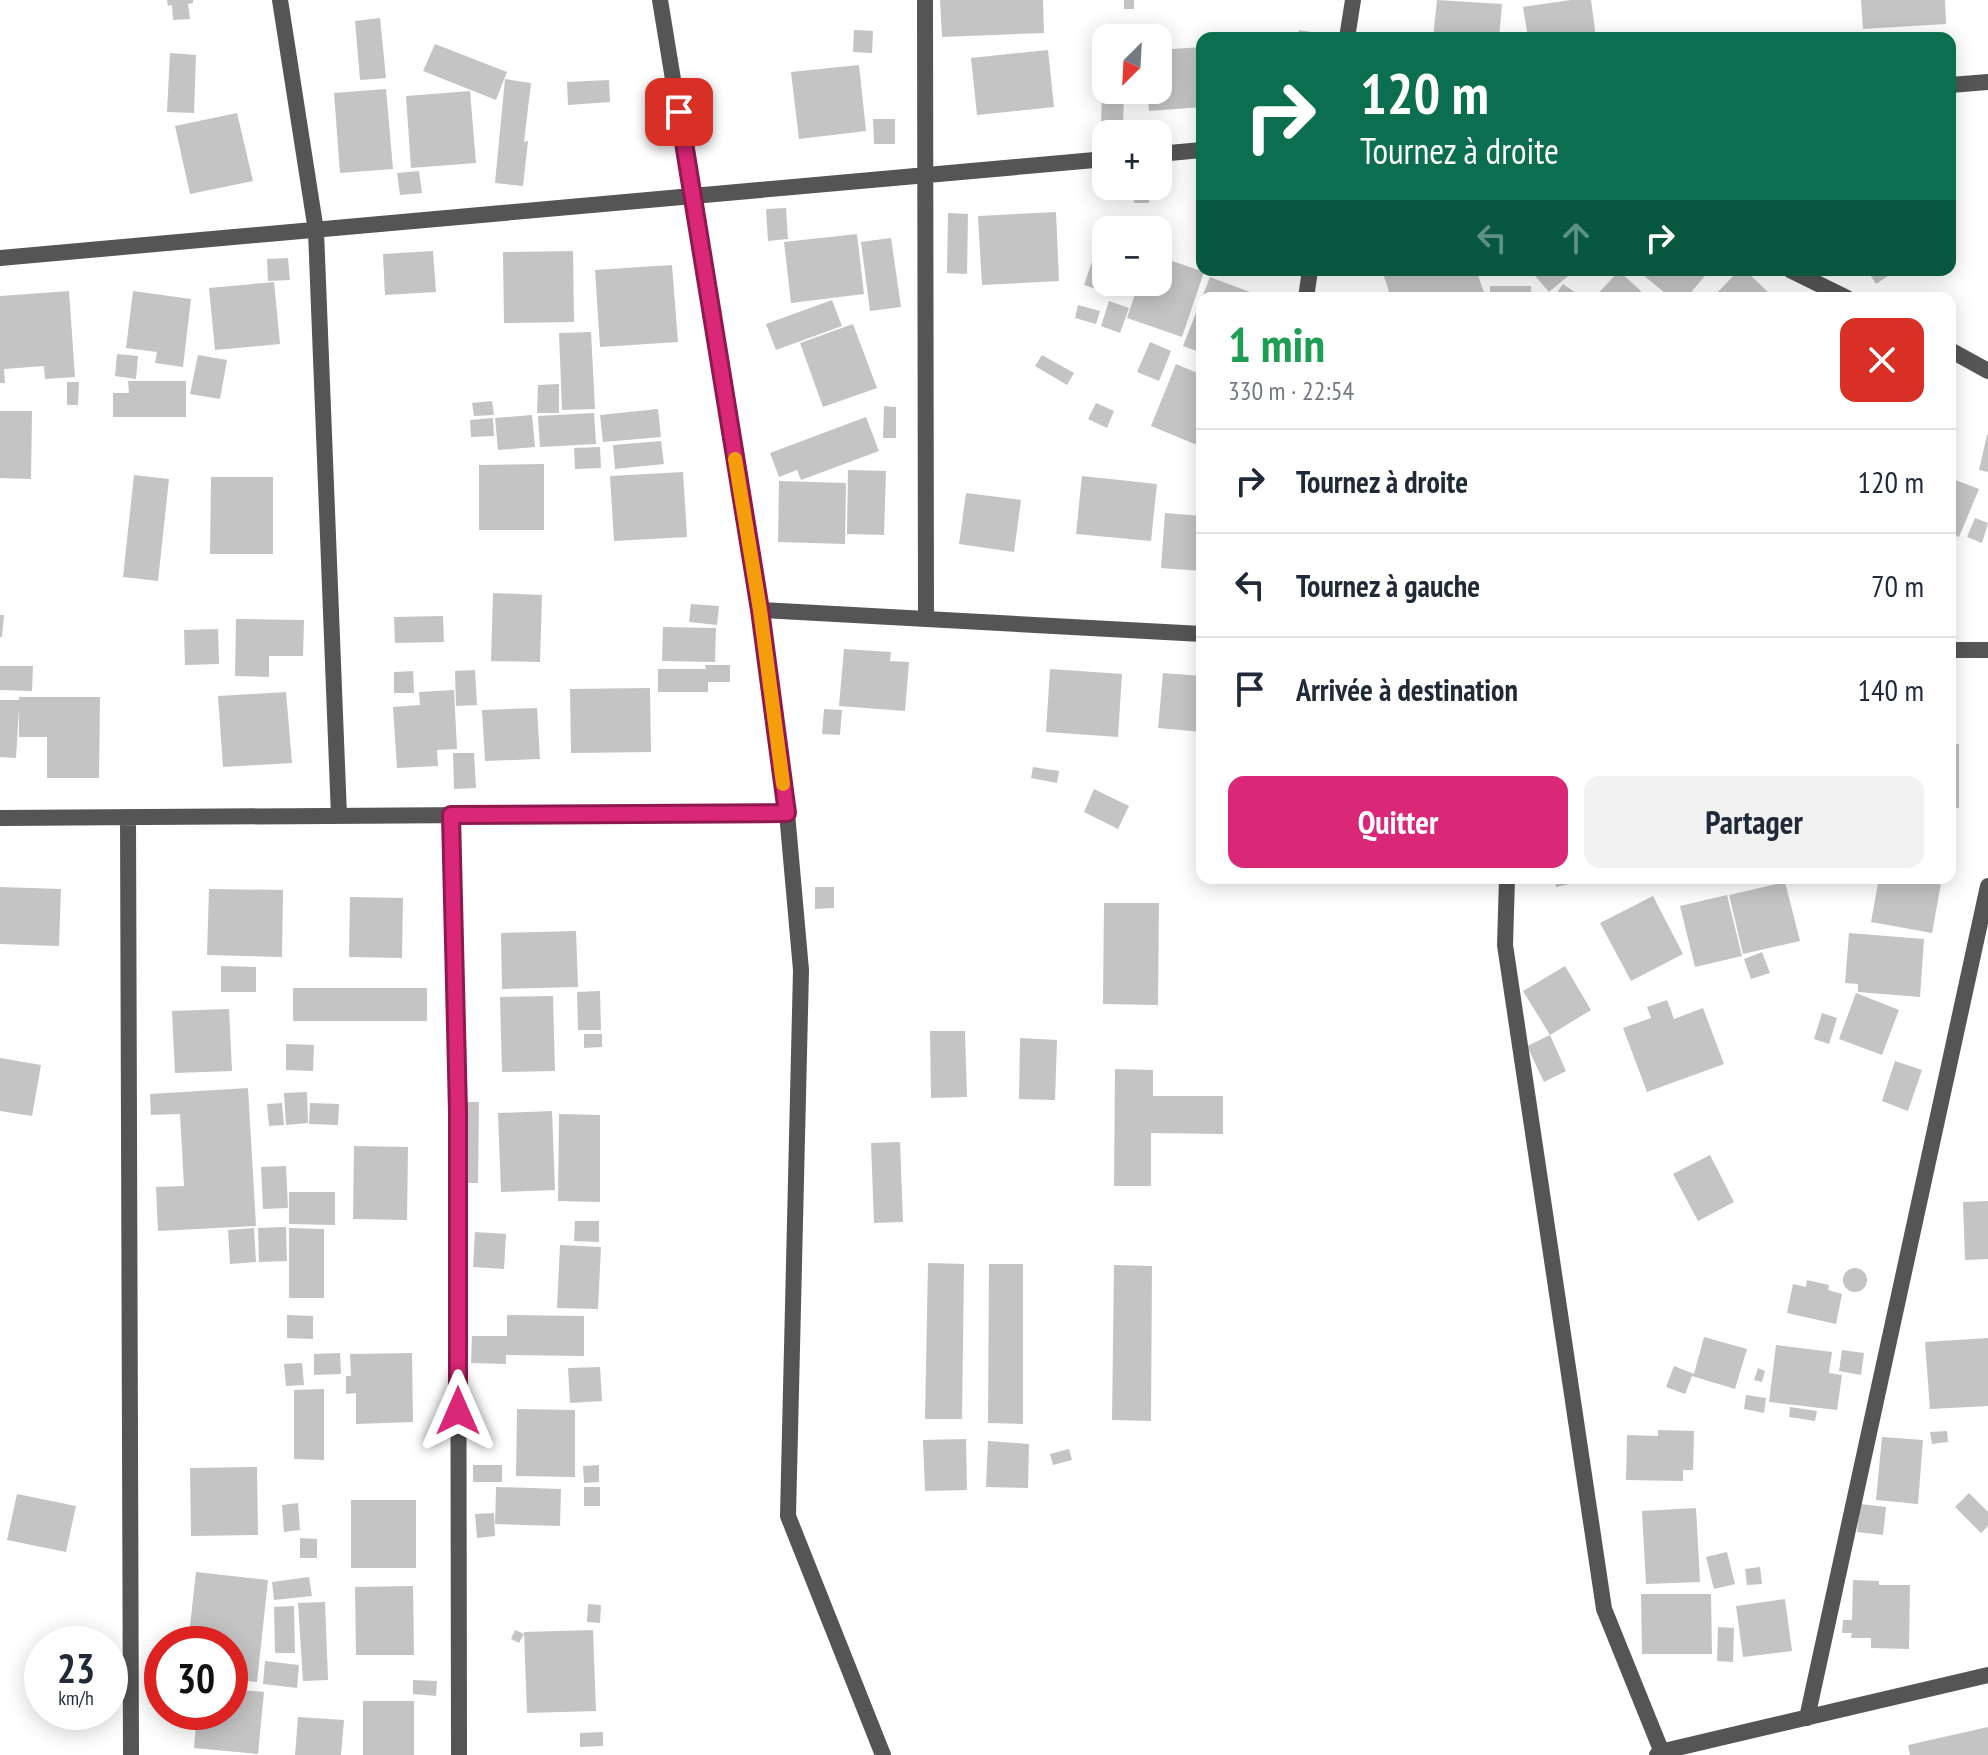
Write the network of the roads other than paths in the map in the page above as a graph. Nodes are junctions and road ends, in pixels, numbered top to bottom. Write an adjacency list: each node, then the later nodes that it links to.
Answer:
1 (280, 0): 13 (street)
2 (660, 0): 12 (street)
3 (925, 0): 11 (street)
4 (1353, 0): 5 (street)
5 (1348, 32)
6 (1988, 82): 7 (street)
7 (1956, 85)
8 (1196, 151): 9 (street)
9 (1172, 153)
10 (1092, 160): 11 (street)
11 (923, 175): 12 (street); 20 (street)
12 (693, 196): 13 (street); 19 (street)
13 (316, 231): 14 (street); 26 (street)
14 (0, 258)
15 (1802, 276): 16 (street)
16 (1835, 292)
17 (1956, 353): 18 (street)
18 (1988, 371)
19 (760, 610): 20 (street); 24 (street)
20 (926, 618): 21 (street)
21 (1196, 634)
22 (1956, 650): 23 (street)
23 (1988, 650)
24 (787, 813): 25 (street); 36 (street)
25 (451, 815): 26 (street); 35 (street)
26 (339, 816): 27 (street)
27 (128, 817): 28 (street); 34 (street)
28 (0, 818)
29 (1507, 884): 33 (street)
30 (1988, 886): 32 (street)
31 (1988, 1675): 32 (street)
32 (1807, 1718): 33 (street)
33 (1660, 1754)
34 (131, 1755)
35 (459, 1755)
36 (883, 1755)

